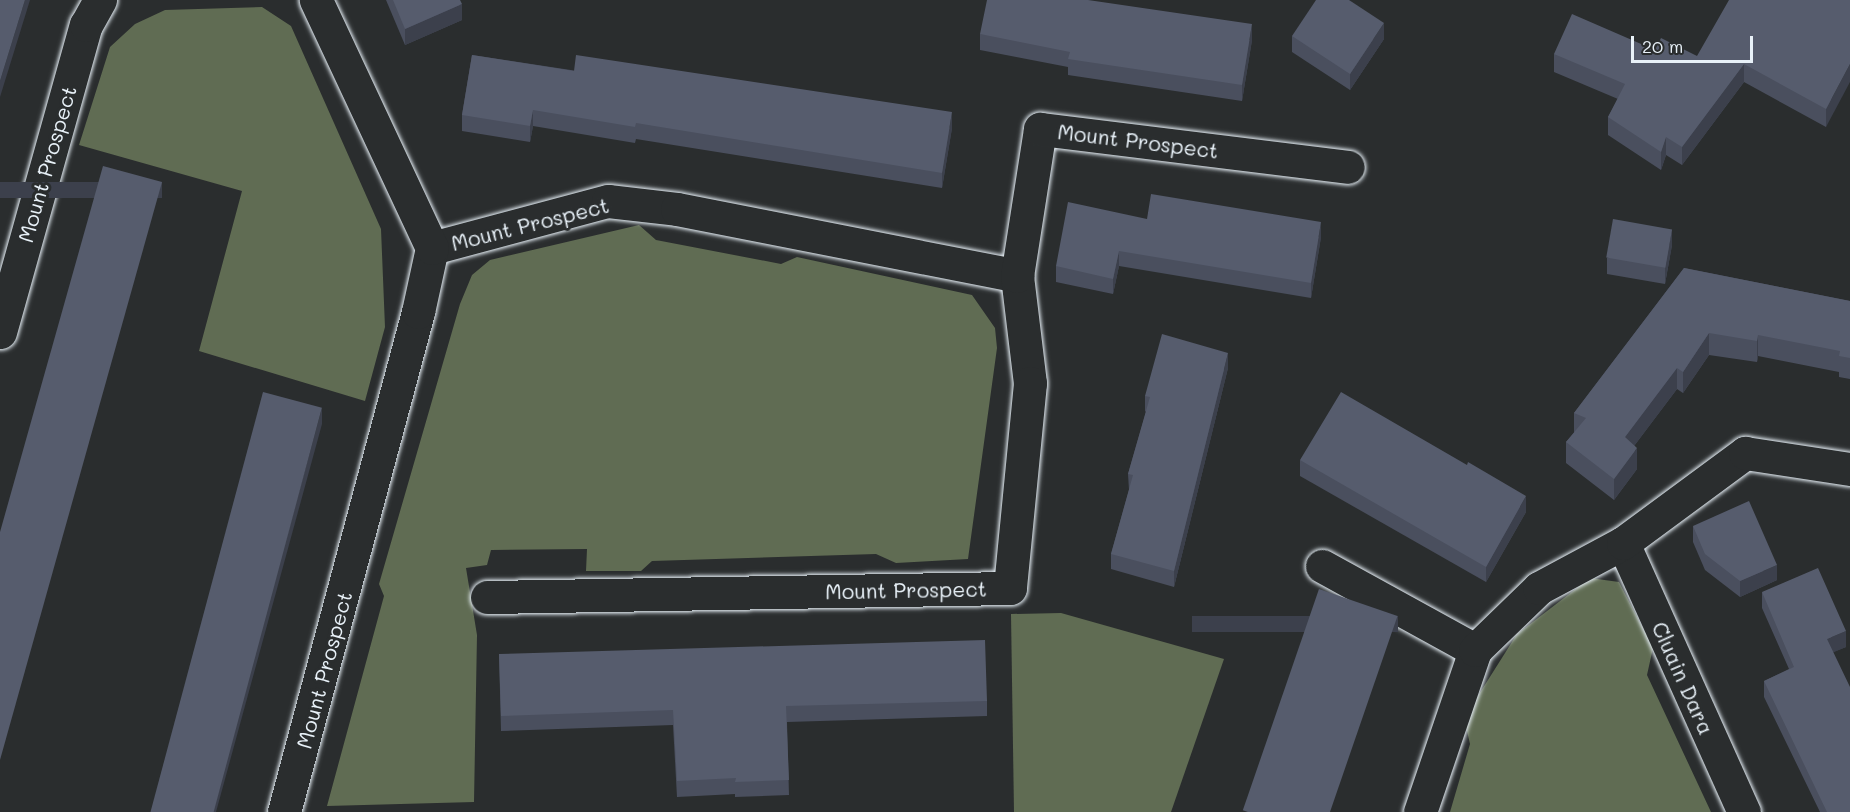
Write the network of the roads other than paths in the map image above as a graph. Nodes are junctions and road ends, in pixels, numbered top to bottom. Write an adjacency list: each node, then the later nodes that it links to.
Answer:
1 (100, 0): 6 (street, Mount Prospect)
2 (316, 0): 4 (street, Mount Prospect)
3 (1348, 167): 5 (street, Mount Prospect)
4 (432, 248): 5 (street, Mount Prospect); 12 (street, Mount Prospect)
5 (1017, 276): 10 (street, Mount Prospect)
6 (0, 332)
7 (1850, 469): 8 (street)
8 (1623, 543): 11 (street); 14 (street, Cluain Dara)
9 (1322, 566): 11 (street)
10 (487, 597)
11 (1475, 650): 13 (street)
12 (284, 812)
13 (1420, 812)
14 (1744, 812)

